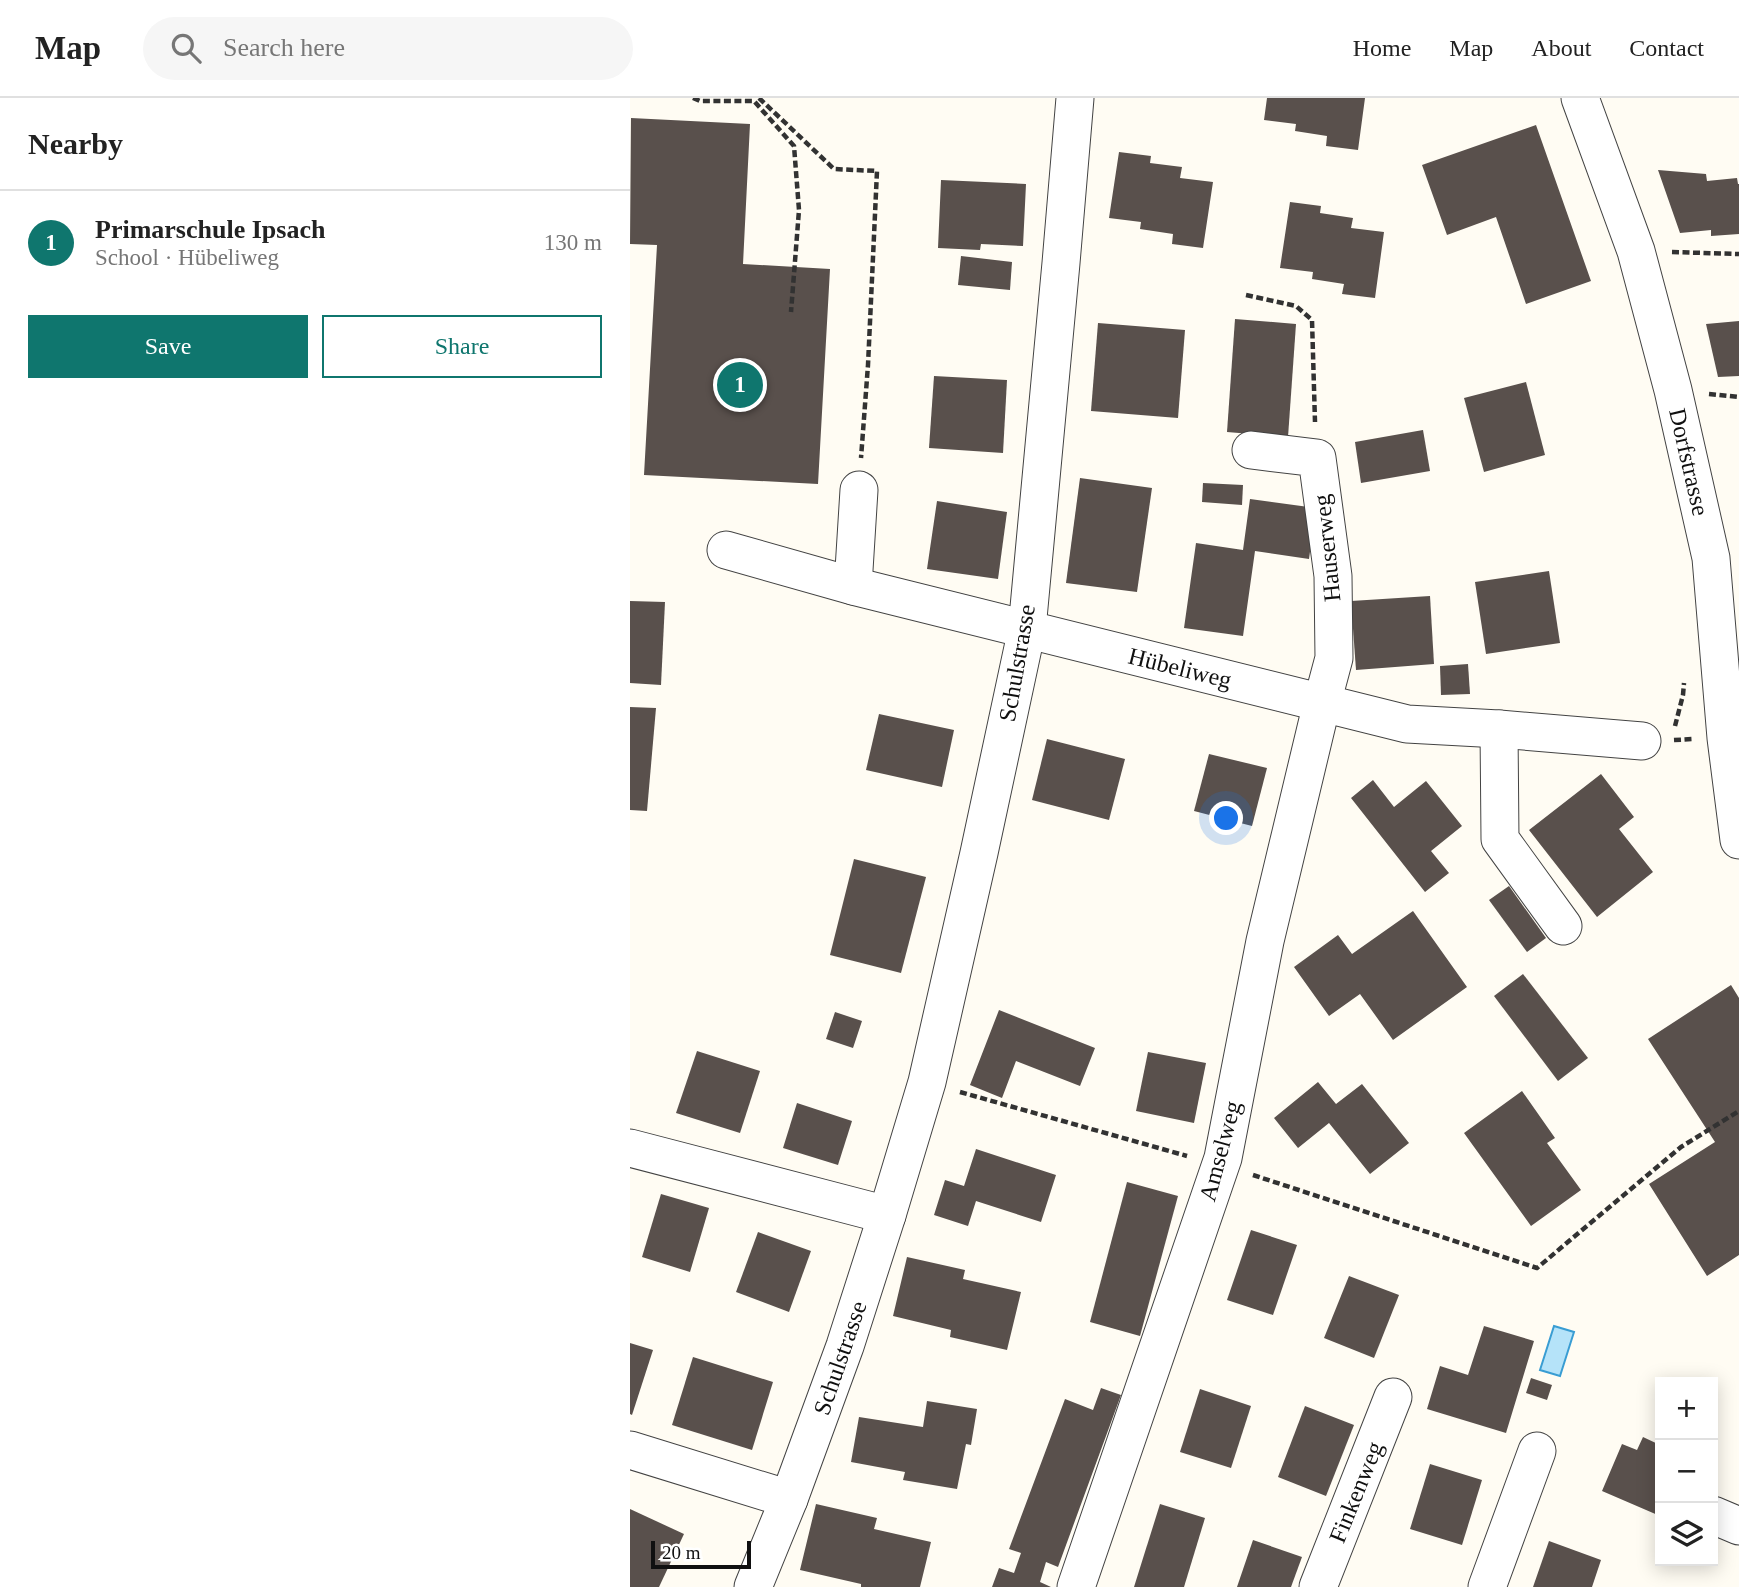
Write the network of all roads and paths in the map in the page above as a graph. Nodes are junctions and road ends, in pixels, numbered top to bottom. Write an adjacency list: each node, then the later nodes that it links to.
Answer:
1 (693, 98): 8 (path)
2 (759, 98): 11 (path)
3 (1074, 98): 14 (street, Schulstrasse)
4 (1580, 98): 5 (street, Dorfstrasse)
5 (1636, 251): 6 (path); 17 (street, Dorfstrasse)
6 (1739, 254)
7 (1246, 295): 10 (path)
8 (791, 312)
9 (1251, 450): 10 (street, Hauserweg)
10 (1317, 458): 15 (street, Hauserweg)
11 (859, 490): 13 (street)
12 (726, 550): 13 (street, Hübeliweg)
13 (853, 586): 14 (street, Hübeliweg)
14 (1027, 629): 15 (street, Hübeliweg); 23 (street, Schulstrasse)
15 (1322, 703): 16 (street, Hübeliweg); 32 (street, Amselweg)
16 (1499, 729): 18 (street, Hübeliweg); 20 (street)
17 (1726, 738): 18 (path); 19 (street, Dorfstrasse)
18 (1642, 741)
19 (1739, 840)
20 (1563, 926)
21 (1739, 1111): 24 (path)
22 (630, 1148): 23 (street)
23 (887, 1215): 28 (street, Schulstrasse)
24 (1537, 1268)
25 (1393, 1397): 33 (street, Finkenweg)
26 (630, 1450): 28 (street)
27 (1537, 1451): 34 (street)
28 (789, 1499): 31 (street, Schulstrasse)
29 (1718, 1517): 30 (street)
30 (1739, 1526)
31 (753, 1587)
32 (1076, 1587)
33 (1318, 1587)
34 (1487, 1587)

